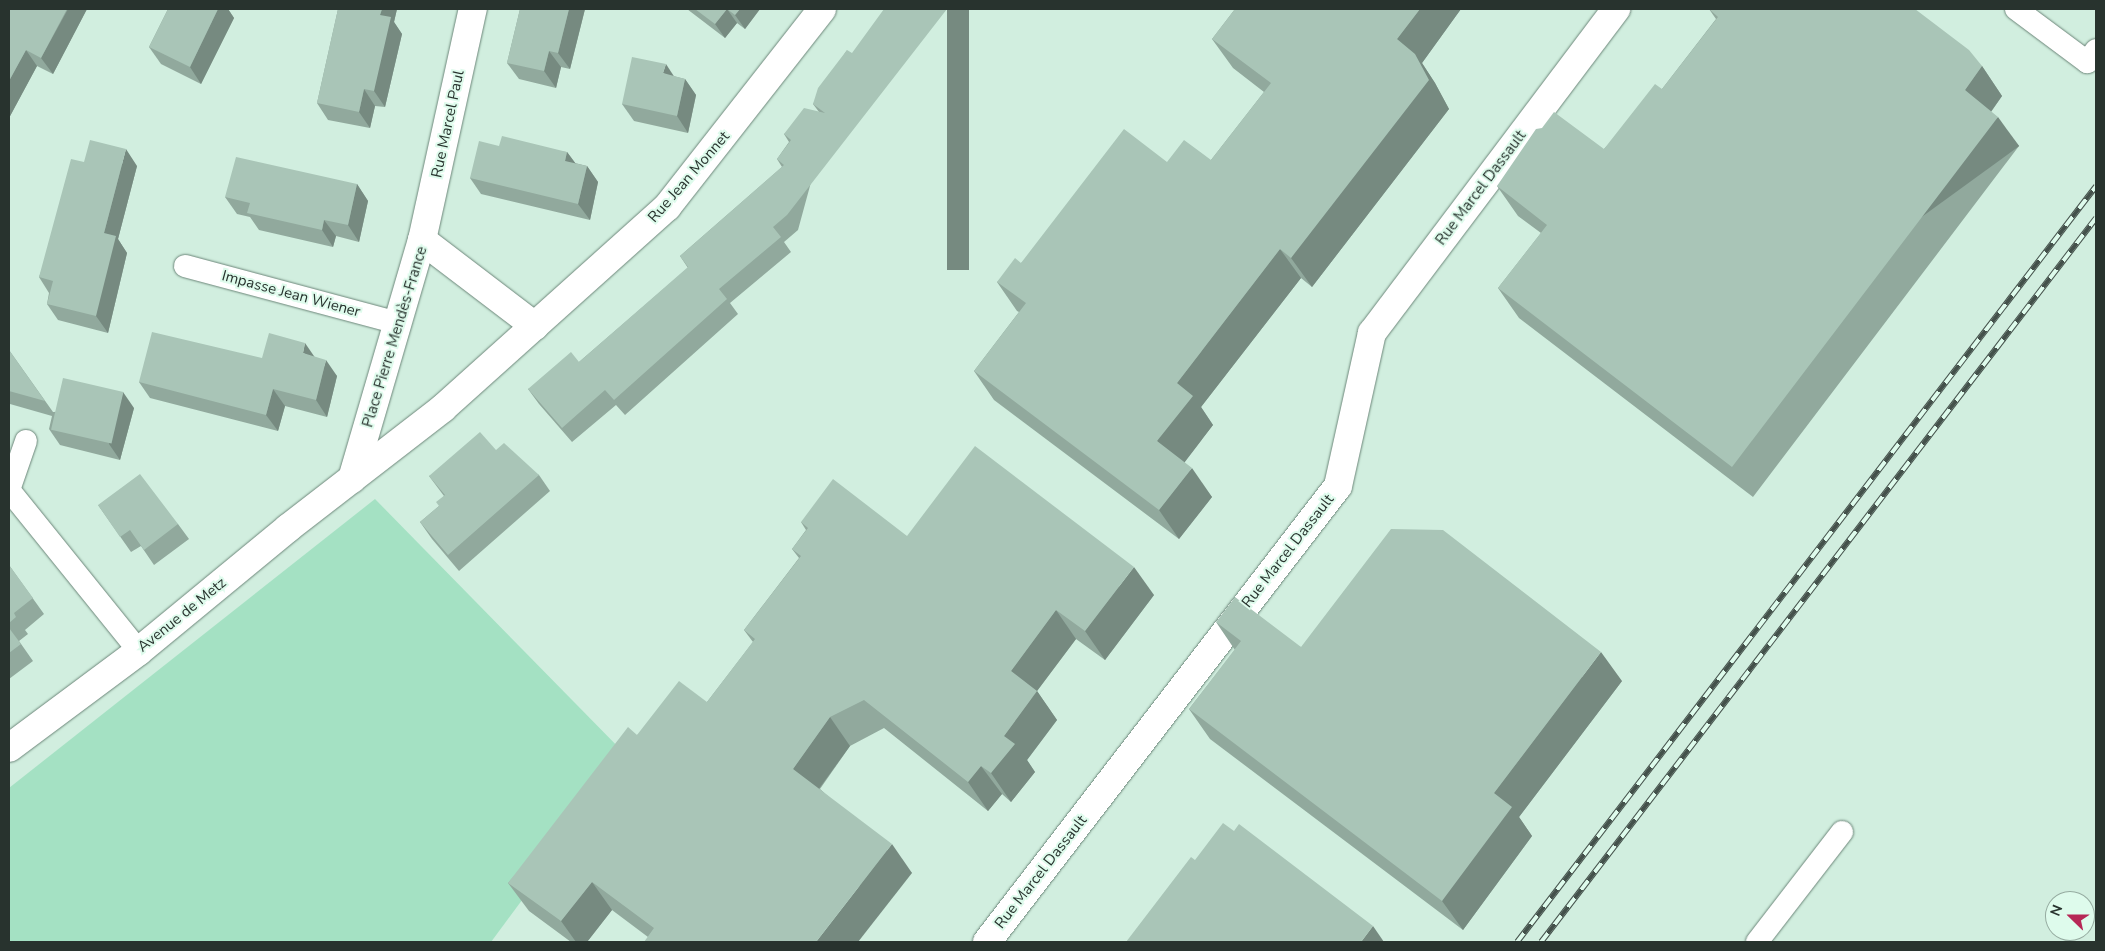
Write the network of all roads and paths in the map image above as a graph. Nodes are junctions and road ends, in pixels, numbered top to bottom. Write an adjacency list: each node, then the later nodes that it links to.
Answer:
1 (474, 9): 6 (street, Rue Marcel Paul)
2 (822, 9): 9 (street, Rue Jean Monnet)
3 (1616, 9): 16 (street, Rue Marcel Dassault)
4 (2016, 9): 5 (lane)
5 (2096, 50)
6 (422, 240): 8 (street, Place Pierre Mendès-France); 9 (street, Place Pierre Mendès-France)
7 (185, 266): 8 (lane, Impasse Jean Wiener)
8 (398, 322): 11 (street, Place Pierre Mendès-France)
9 (535, 326): 11 (street)
10 (26, 441): 12 (lane)
11 (352, 479): 13 (street, Avenue de Metz)
12 (15, 514): 13 (lane)
13 (139, 651): 14 (street, Avenue de Metz)
14 (9, 748)
15 (1842, 832): 17 (lane)
16 (987, 942)
17 (1757, 942)

